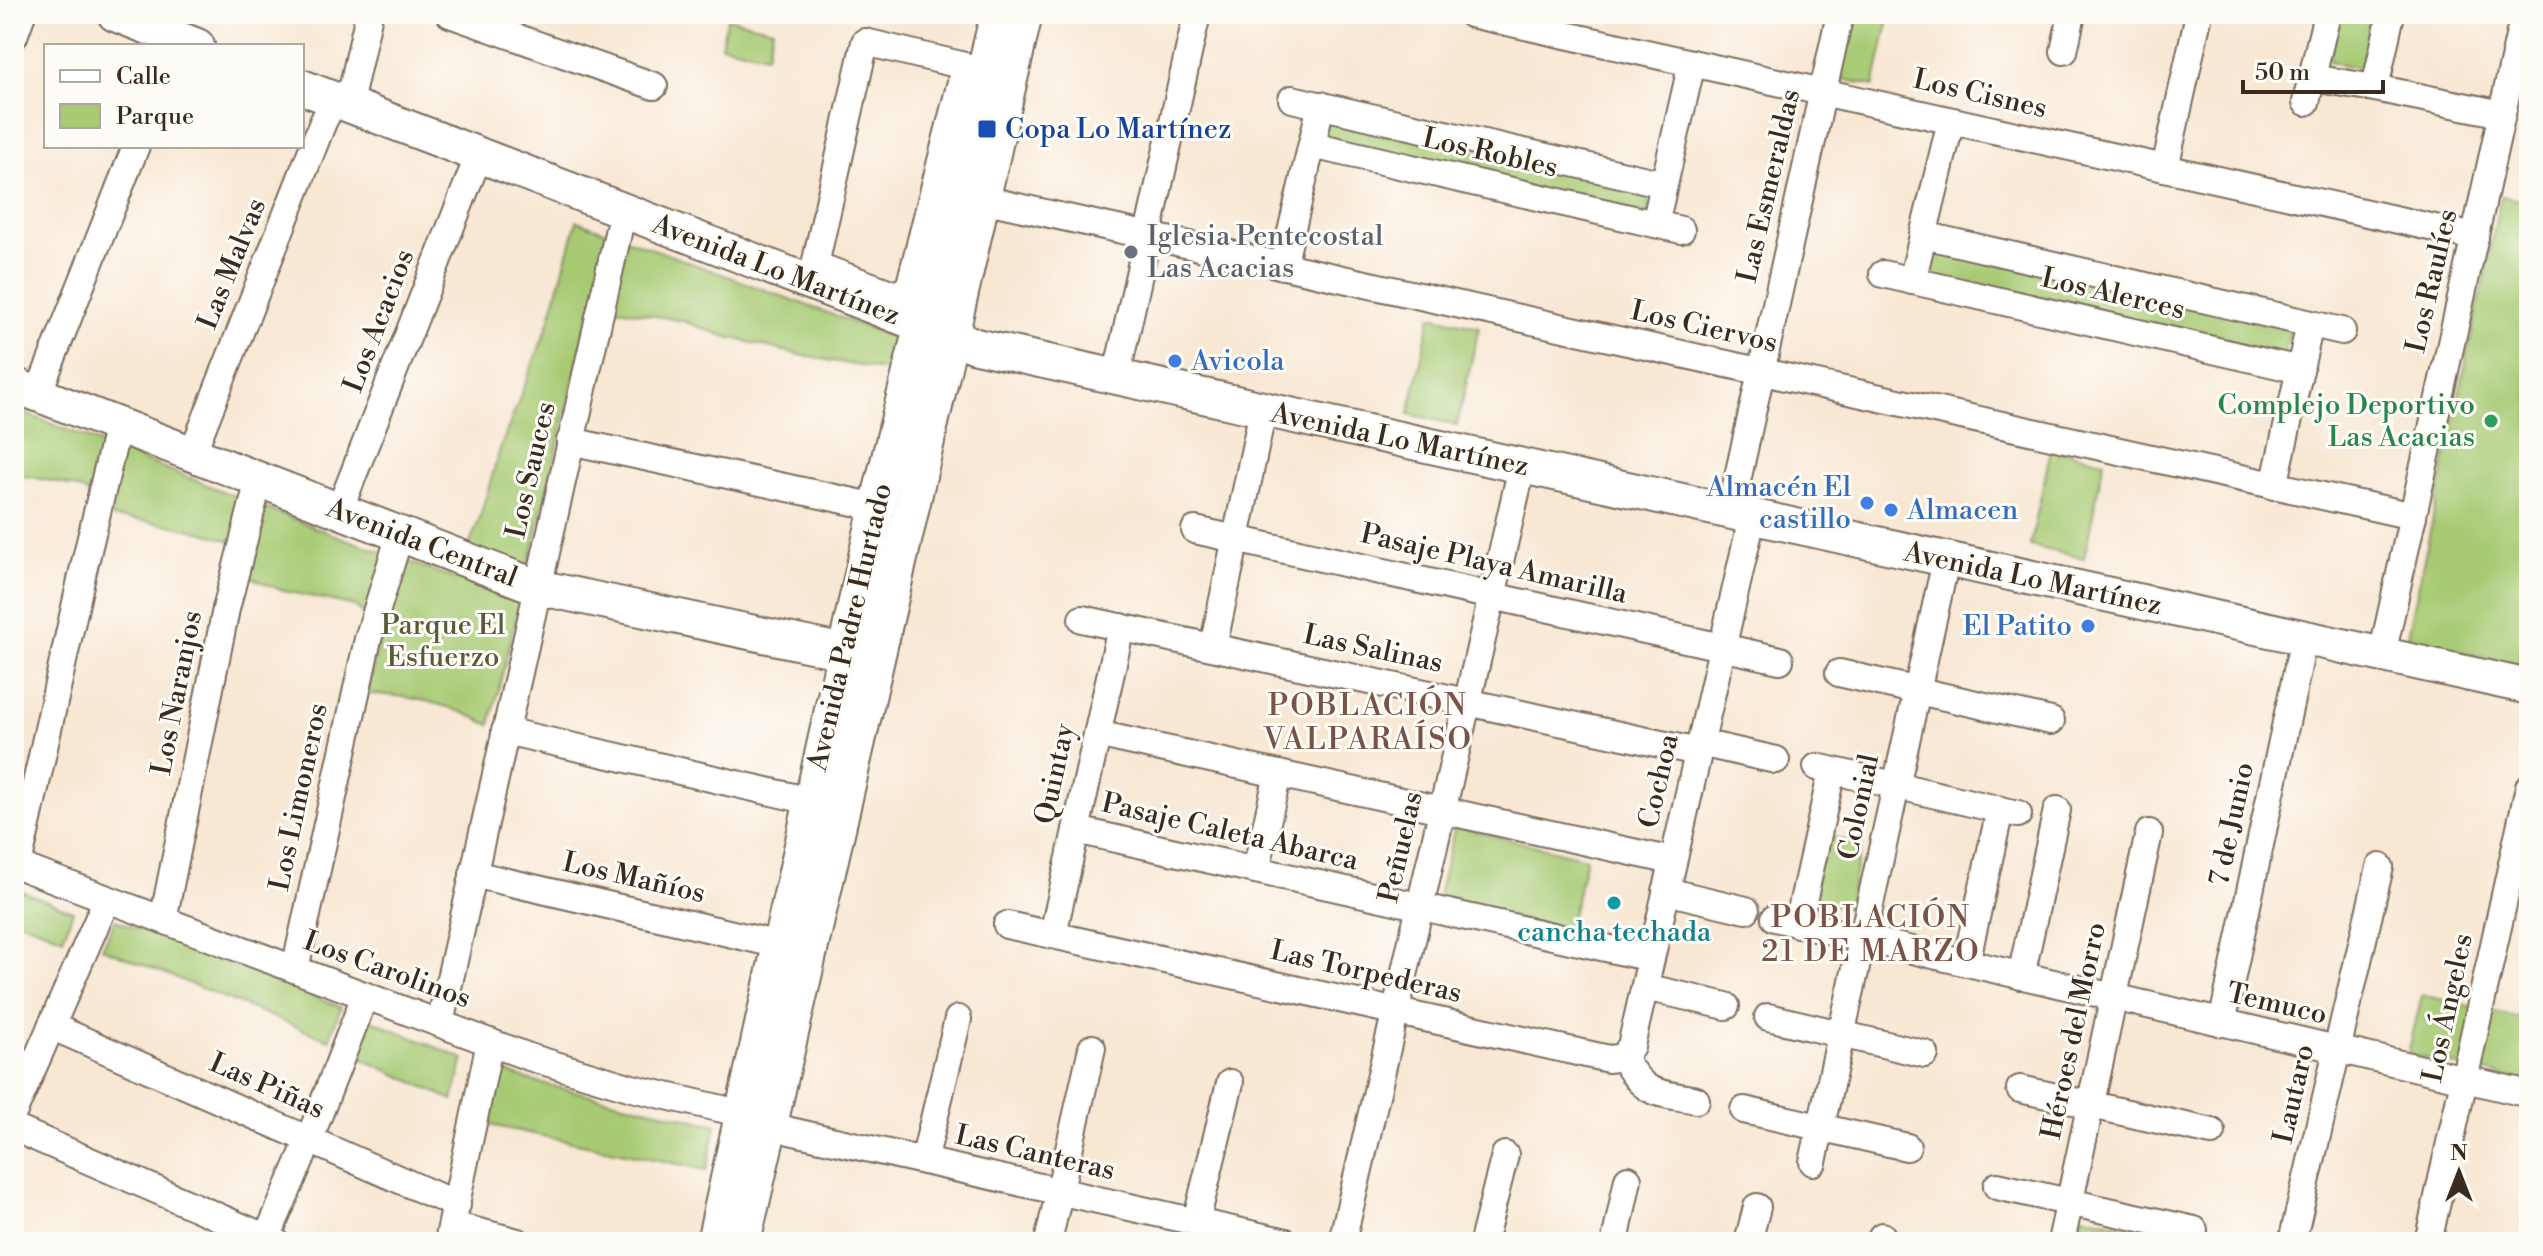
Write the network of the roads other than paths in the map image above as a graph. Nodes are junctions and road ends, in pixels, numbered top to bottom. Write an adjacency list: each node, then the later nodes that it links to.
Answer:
1 (22, 14): 16 (street)
2 (115, 14): 18 (main road)
3 (369, 14): 25 (street, Las Malvas)
4 (450, 14): 21 (street)
5 (998, 14): 45 (main road, Avenida Padre Hurtado)
6 (1025, 14): 35 (main road, Avenida Padre Hurtado)
7 (1197, 14): 38 (street)
8 (1471, 14): 15 (street, Los Cisnes)
9 (1840, 14): 24 (street, Las Esmeraldas)
10 (2199, 14): 33 (street)
11 (2327, 14): 23 (street)
12 (2391, 14): 23 (street)
13 (2524, 14): 28 (street, Los Raulíes)
14 (2063, 16): 19 (street)
15 (1517, 19): 20 (street, Los Cisnes)
16 (14, 36)
17 (865, 42): 17 (street)
18 (184, 44)
19 (2064, 51)
20 (1692, 63): 24 (street, Los Cisnes); 34 (street, Los Robles)
21 (654, 86)
22 (304, 88): 25 (main road, Avenida Lo Martínez)
23 (2375, 88): 28 (street)
24 (1823, 92): 29 (street, Los Cisnes); 47 (street, Las Esmeraldas)
25 (335, 99): 32 (main road, Avenida Lo Martínez); 53 (street, Las Malvas)
26 (1292, 99): 27 (street, Los Robles)
27 (1321, 105): 30 (street); 34 (street, Los Robles)
28 (2502, 114): 39 (street, Los Raulíes)
29 (1951, 121): 33 (street, Los Cisnes); 37 (street)
30 (1312, 145): 34 (street, Los Robles); 40 (street)
31 (135, 148): 49 (street)
32 (479, 155): 36 (main road, Avenida Lo Martínez); 58 (street, Los Acacios)
33 (2165, 168): 39 (street, Los Cisnes)
34 (1664, 184)
35 (982, 199): 38 (street, Los Ciervos); 45 (main road, Avenida Padre Hurtado)
36 (623, 211): 45 (main road, Avenida Lo Martínez); 52 (street, Los Sauces)
37 (1923, 235): 42 (street); 43 (street, Los Alerces)
38 (1147, 236): 40 (street, Los Ciervos); 48 (street)
39 (2475, 237): 60 (street, Los Raulíes)
40 (1283, 266): 47 (street, Los Ciervos)
41 (1883, 274): 42 (street, Los Alerces)
42 (1912, 281): 46 (street, Los Alerces)
43 (2310, 324): 44 (street, Los Alerces); 46 (street)
44 (2342, 331)
45 (936, 332): 48 (main road, Avenida Lo Martínez); 57 (main road, Avenida Padre Hurtado); 76 (main road, Avenida Padre Hurtado)
46 (2300, 370): 56 (street)
47 (1761, 372): 56 (street, Los Ciervos); 59 (street, Las Esmeraldas)
48 (1116, 378): 50 (main road, Avenida Lo Martínez)
49 (26, 390): 51 (main road, Avenida Central)
50 (1263, 410): 54 (main road, Avenida Lo Martínez); 63 (street)
51 (118, 425): 53 (main road, Avenida Central); 94 (street)
52 (570, 441): 57 (street); 65 (street, Los Sauces)
53 (192, 454): 55 (main road, Avenida Central)
54 (1522, 467): 59 (main road, Avenida Lo Martínez); 66 (street, Peñuelas)
55 (259, 480): 58 (main road, Avenida Central); 102 (street, Los Naranjos)
56 (2274, 486): 60 (street, Los Ciervos)
57 (877, 507): 72 (main road, Avenida Padre Hurtado)
58 (339, 511): 62 (main road, Avenida Central)
59 (1741, 515): 64 (main road, Avenida Lo Martínez); 71 (street, Cochoa)
60 (2413, 516): 73 (street, Los Raulíes)
61 (1195, 530): 63 (street, Pasaje Playa Amarilla)
62 (400, 534): 65 (main road, Avenida Central); 110 (street, Los Limoneros)
63 (1236, 539): 66 (street, Pasaje Playa Amarilla); 70 (street)
64 (1946, 560): 69 (main road, Avenida Lo Martínez); 78 (street, Colonial)
65 (537, 587): 72 (main road, Avenida Central); 81 (street, Los Sauces)
66 (1492, 596): 71 (street, Pasaje Playa Amarilla); 79 (street, Peñuelas)
67 (1082, 619): 68 (street, Las Salinas)
68 (1121, 627): 70 (street, Las Salinas); 82 (street, Quintay)
69 (2304, 638): 73 (main road, Avenida Lo Martínez); 120 (street, 7 de Junio)
70 (1213, 647): 79 (street, Las Salinas)
71 (1722, 647): 74 (street, Pasaje Playa Amarilla); 83 (street, Cochoa)
72 (844, 652): 76 (main road); 88 (main road, Avenida Padre Hurtado)
73 (2382, 655): 77 (main road, Avenida Lo Martínez)
74 (1780, 660)
75 (1839, 673): 78 (street)
76 (871, 684): 136 (main road, Avenida Padre Hurtado)
77 (2529, 687)
78 (1917, 691): 80 (street); 86 (street, Colonial)
79 (1467, 703): 83 (street, Las Salinas); 89 (street, Peñuelas)
80 (2051, 721)
81 (505, 731): 88 (street); 97 (street, Los Sauces)
82 (1097, 734): 85 (street); 91 (street, Quintay)
83 (1699, 748): 84 (street, Las Salinas); 93 (street, Cochoa)
84 (1776, 760)
85 (1278, 774): 89 (street); 96 (street)
86 (1896, 786): 103 (street, Colonial); 106 (street, Colonial); 109 (street)
87 (2529, 787): 128 (street, Los Ángeles)
88 (811, 801): 107 (main road, Avenida Padre Hurtado)
89 (1443, 810): 93 (street); 100 (street, Peñuelas)
90 (2057, 810): 111 (street)
91 (1076, 830): 96 (street, Pasaje Caleta Abarca); 105 (street, Quintay)
92 (2149, 833): 114 (street, Héroes del Morro)
93 (1673, 861): 98 (street, Cochoa)
94 (16, 864): 99 (street, Los Carolinos)
95 (2380, 867): 125 (street, Lautaro)
96 (1256, 870): 100 (street, Pasaje Caleta Abarca)
97 (473, 874): 107 (street, Los Mañíos); 119 (street, Los Sauces)
98 (1666, 891): 101 (street); 108 (street, Cochoa)
99 (107, 899): 102 (street, Los Carolinos); 121 (street)
100 (1420, 907): 108 (street, Pasaje Caleta Abarca); 116 (street, Peñuelas)
101 (1746, 910)
102 (163, 920): 110 (street, Los Carolinos)
103 (1787, 921): 106 (street, Temuco)
104 (1007, 925): 105 (street, Las Torpederas)
105 (1053, 934): 116 (street, Las Torpederas)
106 (1862, 939): 109 (street, Temuco); 122 (street, Colonial)
107 (780, 945): 136 (main road, Avenida Padre Hurtado)
108 (1651, 958): 112 (street, Cochoa)
109 (1966, 963): 111 (street, Temuco)
110 (295, 969): 113 (street, Los Carolinos)
111 (2016, 975): 114 (street, Temuco)
112 (1645, 987): 115 (street); 127 (street, Cochoa)
113 (365, 996): 119 (street, Los Carolinos); 140 (street)
114 (2114, 998): 120 (street, Temuco); 133 (street, Héroes del Morro)
115 (1726, 1006)
116 (1396, 1011): 127 (street, Las Torpederas); 159 (street, Peñuelas)
117 (1768, 1017): 122 (street)
118 (958, 1019): 143 (street)
119 (440, 1023): 123 (street, Los Carolinos)
120 (2222, 1023): 125 (street, Temuco)
121 (51, 1026): 135 (street); 140 (street, Las Piñas)
122 (1841, 1035): 126 (street); 137 (street, Colonial)
123 (490, 1042): 136 (street, Los Carolinos); 151 (street)
124 (1092, 1048): 147 (street)
125 (2337, 1050): 128 (street, Temuco); 164 (street, Lautaro)
126 (1925, 1054)
127 (1623, 1057): 132 (street)
128 (2465, 1079): 131 (street, Temuco); 165 (street, Los Ángeles)
129 (1230, 1083): 150 (street)
130 (2020, 1089): 133 (street)
131 (2529, 1094)
132 (1696, 1100)
133 (2091, 1105): 139 (street); 148 (street, Héroes del Morro)
134 (1744, 1110): 137 (street)
135 (14, 1111)
136 (757, 1120): 143 (street, Las Canteras); 155 (main road, Avenida Padre Hurtado); 156 (main road, Avenida Padre Hurtado)
137 (1821, 1127): 141 (street); 144 (street, Colonial)
138 (14, 1128): 153 (street)
139 (2212, 1132)
140 (309, 1140): 151 (street, Las Piñas); 153 (street)
141 (1907, 1147)
142 (1505, 1155): 160 (street)
143 (924, 1161): 147 (street, Las Canteras)
144 (1813, 1162)
145 (1628, 1179): 161 (street)
146 (1997, 1186): 148 (street)
147 (1059, 1191): 150 (street, Las Canteras); 157 (street)
148 (2069, 1202): 152 (street); 163 (street, Héroes del Morro)
149 (1757, 1207): 162 (street)
150 (1196, 1222): 158 (street, Las Canteras)
151 (452, 1224): 154 (street, Las Piñas)
152 (2194, 1230)
153 (269, 1241)
154 (518, 1242)
155 (714, 1242)
156 (743, 1242)
157 (1048, 1242)
158 (1286, 1242)
159 (1342, 1242)
160 (1483, 1242)
161 (1615, 1242)
162 (1748, 1242)
163 (2061, 1242)
164 (2292, 1242)
165 (2428, 1242)

